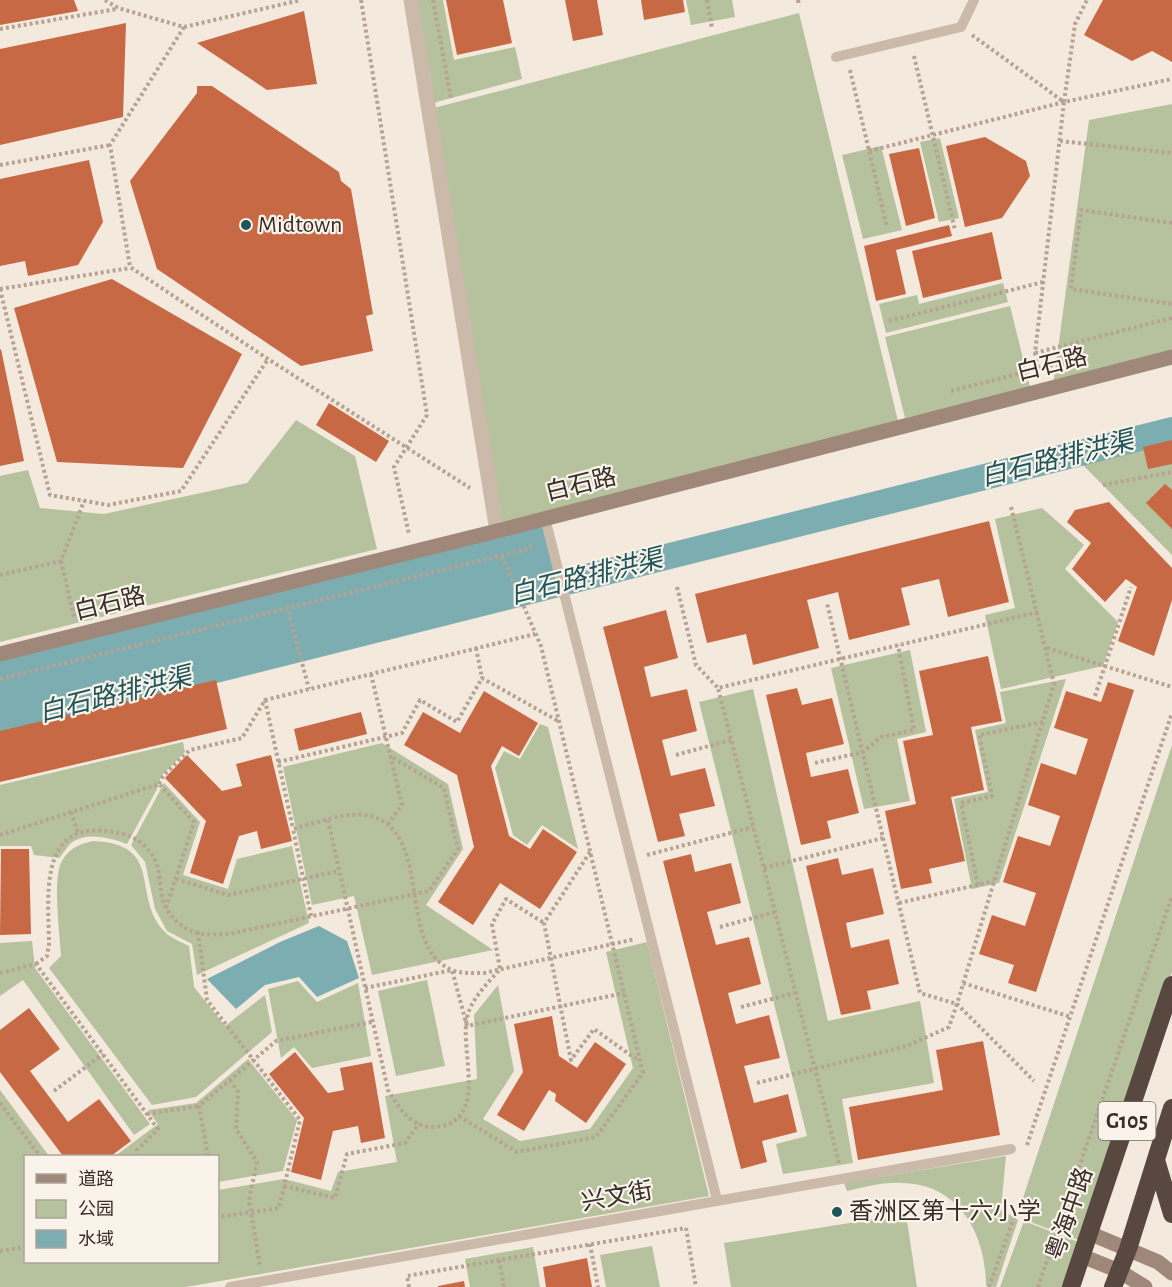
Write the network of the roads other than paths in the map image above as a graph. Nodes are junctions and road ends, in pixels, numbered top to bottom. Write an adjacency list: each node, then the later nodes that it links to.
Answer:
1 (411, 0): 6 (street)
2 (974, 0): 3 (lane)
3 (841, 56)
4 (1172, 357): 5 (main road, 白石路)
5 (545, 518): 6 (main road, 白石路); 12 (lane)
6 (497, 531): 7 (main road, 白石路)
7 (0, 654)
8 (1172, 985): 14 (highway, 粤海中路 / G105)
9 (1172, 1108): 11 (highway, G105)
10 (1011, 1149): 12 (lane, 兴文街)
11 (1156, 1160): 13 (highway); 15 (highway, G105)
12 (717, 1200): 19 (lane, 兴文街)
13 (1172, 1214)
14 (1089, 1233): 15 (main road); 16 (highway, 粤海中路 / G105)
15 (1128, 1249): 17 (main road); 18 (highway, G105)
16 (1082, 1256): 18 (main road); 20 (highway, 粤海中路 / G105)
17 (1172, 1273)
18 (1116, 1279): 21 (main road)
19 (230, 1287)
20 (1071, 1287)
21 (1145, 1287)

